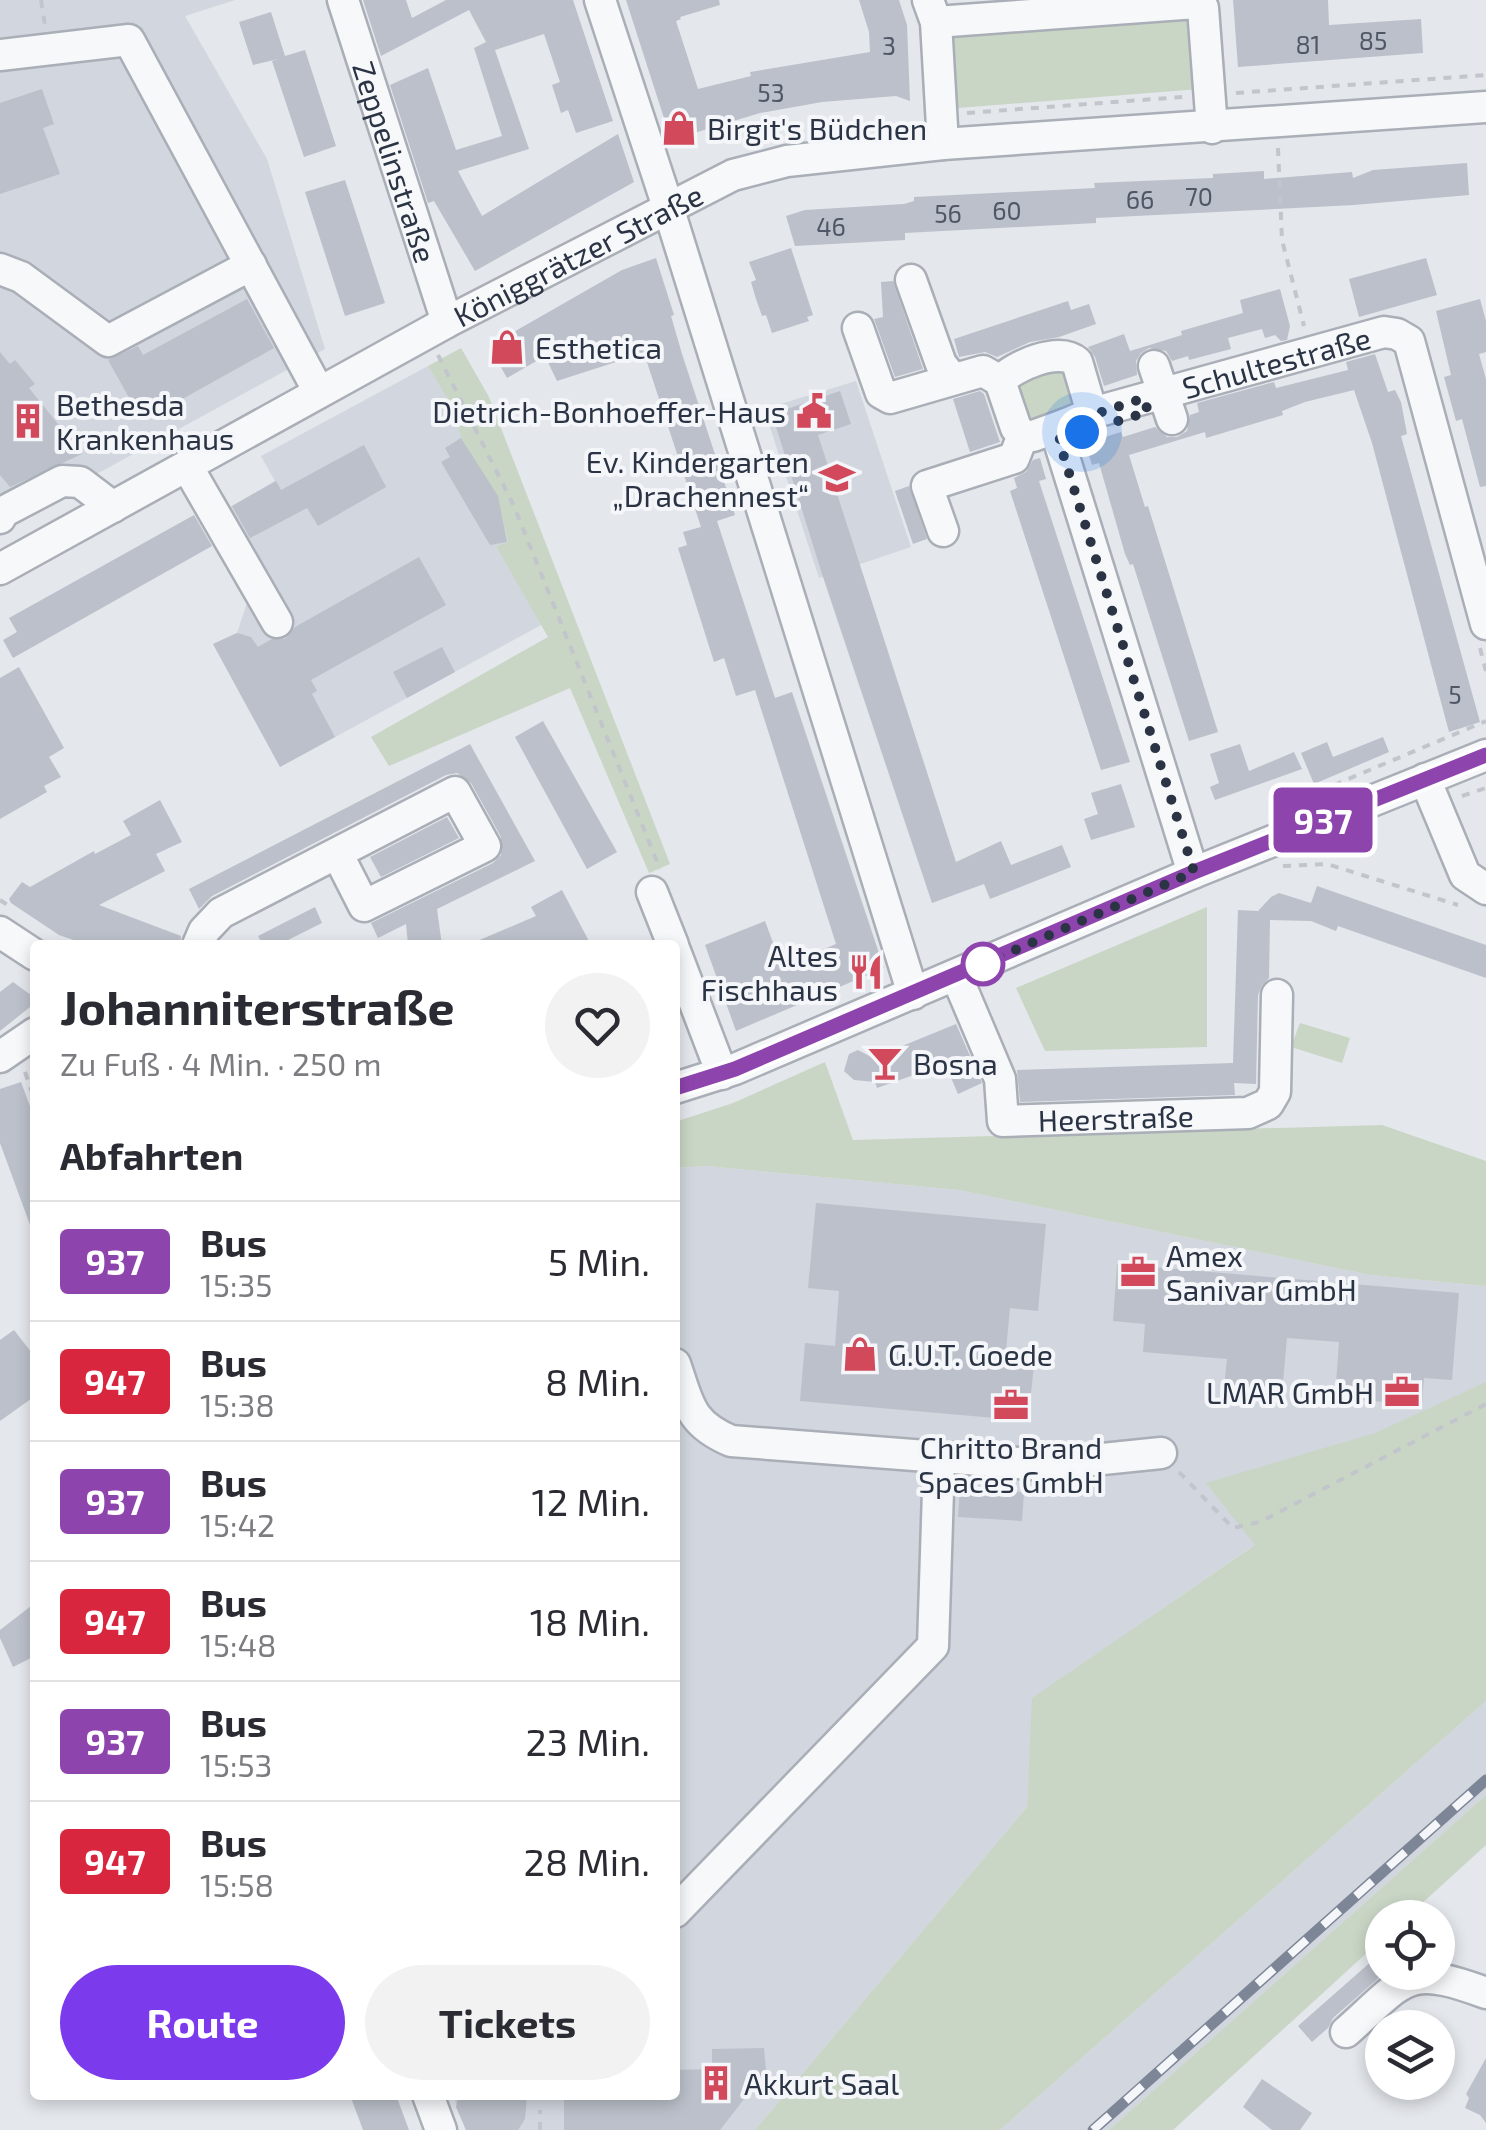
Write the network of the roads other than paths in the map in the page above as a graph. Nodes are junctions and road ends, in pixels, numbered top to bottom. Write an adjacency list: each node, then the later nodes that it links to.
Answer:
1 (342, 0): 13 (street, Zeppelinstraße)
2 (600, 0): 9 (street)
3 (1202, 3): 4 (street); 7 (street)
4 (932, 11): 8 (street)
5 (0, 55): 10 (street)
6 (1486, 107): 7 (street, Königgrätzer Straße)
7 (1212, 128): 8 (street, Königgrätzer Straße)
8 (943, 144): 9 (street, Königgrätzer Straße)
9 (668, 207): 13 (street, Königgrätzer Straße); 39 (street)
10 (250, 266): 11 (street); 17 (street)
11 (0, 269)
12 (911, 280): 15 (street)
13 (447, 322): 17 (street, Königgrätzer Straße)
14 (858, 328): 15 (street)
15 (953, 379): 16 (street)
16 (1000, 381): 18 (street); 19 (street)
17 (319, 392): 20 (street, Königgrätzer Straße)
18 (1079, 418): 19 (street, Schultestraße); 26 (street, Schultestraße); 30 (street)
19 (1023, 435): 23 (street)
20 (187, 466): 21 (street, Königgrätzer Straße); 25 (street)
21 (113, 507): 22 (street); 24 (street, Königgrätzer Straße)
22 (0, 518)
23 (942, 531)
24 (0, 564)
25 (277, 622)
26 (1481, 629)
27 (1486, 755): 28 (street)
28 (1424, 779): 30 (street); 32 (street)
29 (337, 853): 29 (street); 34 (street)
30 (1194, 872): 38 (street)
31 (652, 892): 35 (street)
32 (1479, 899)
33 (0, 932): 36 (street)
34 (207, 940)
35 (671, 940)
36 (30, 951)
37 (680, 964): 41 (street)
38 (956, 975): 39 (street); 40 (street, Heerstraße)
39 (913, 994): 41 (street)
40 (1278, 995)
41 (722, 1074): 42 (street)
42 (680, 1087)
43 (680, 1378): 45 (street)
44 (1161, 1453): 45 (street)
45 (940, 1460): 46 (street)
46 (680, 1907)
47 (1486, 1993): 48 (street)
48 (1346, 2032)
49 (430, 2100): 50 (street)
50 (441, 2130)

